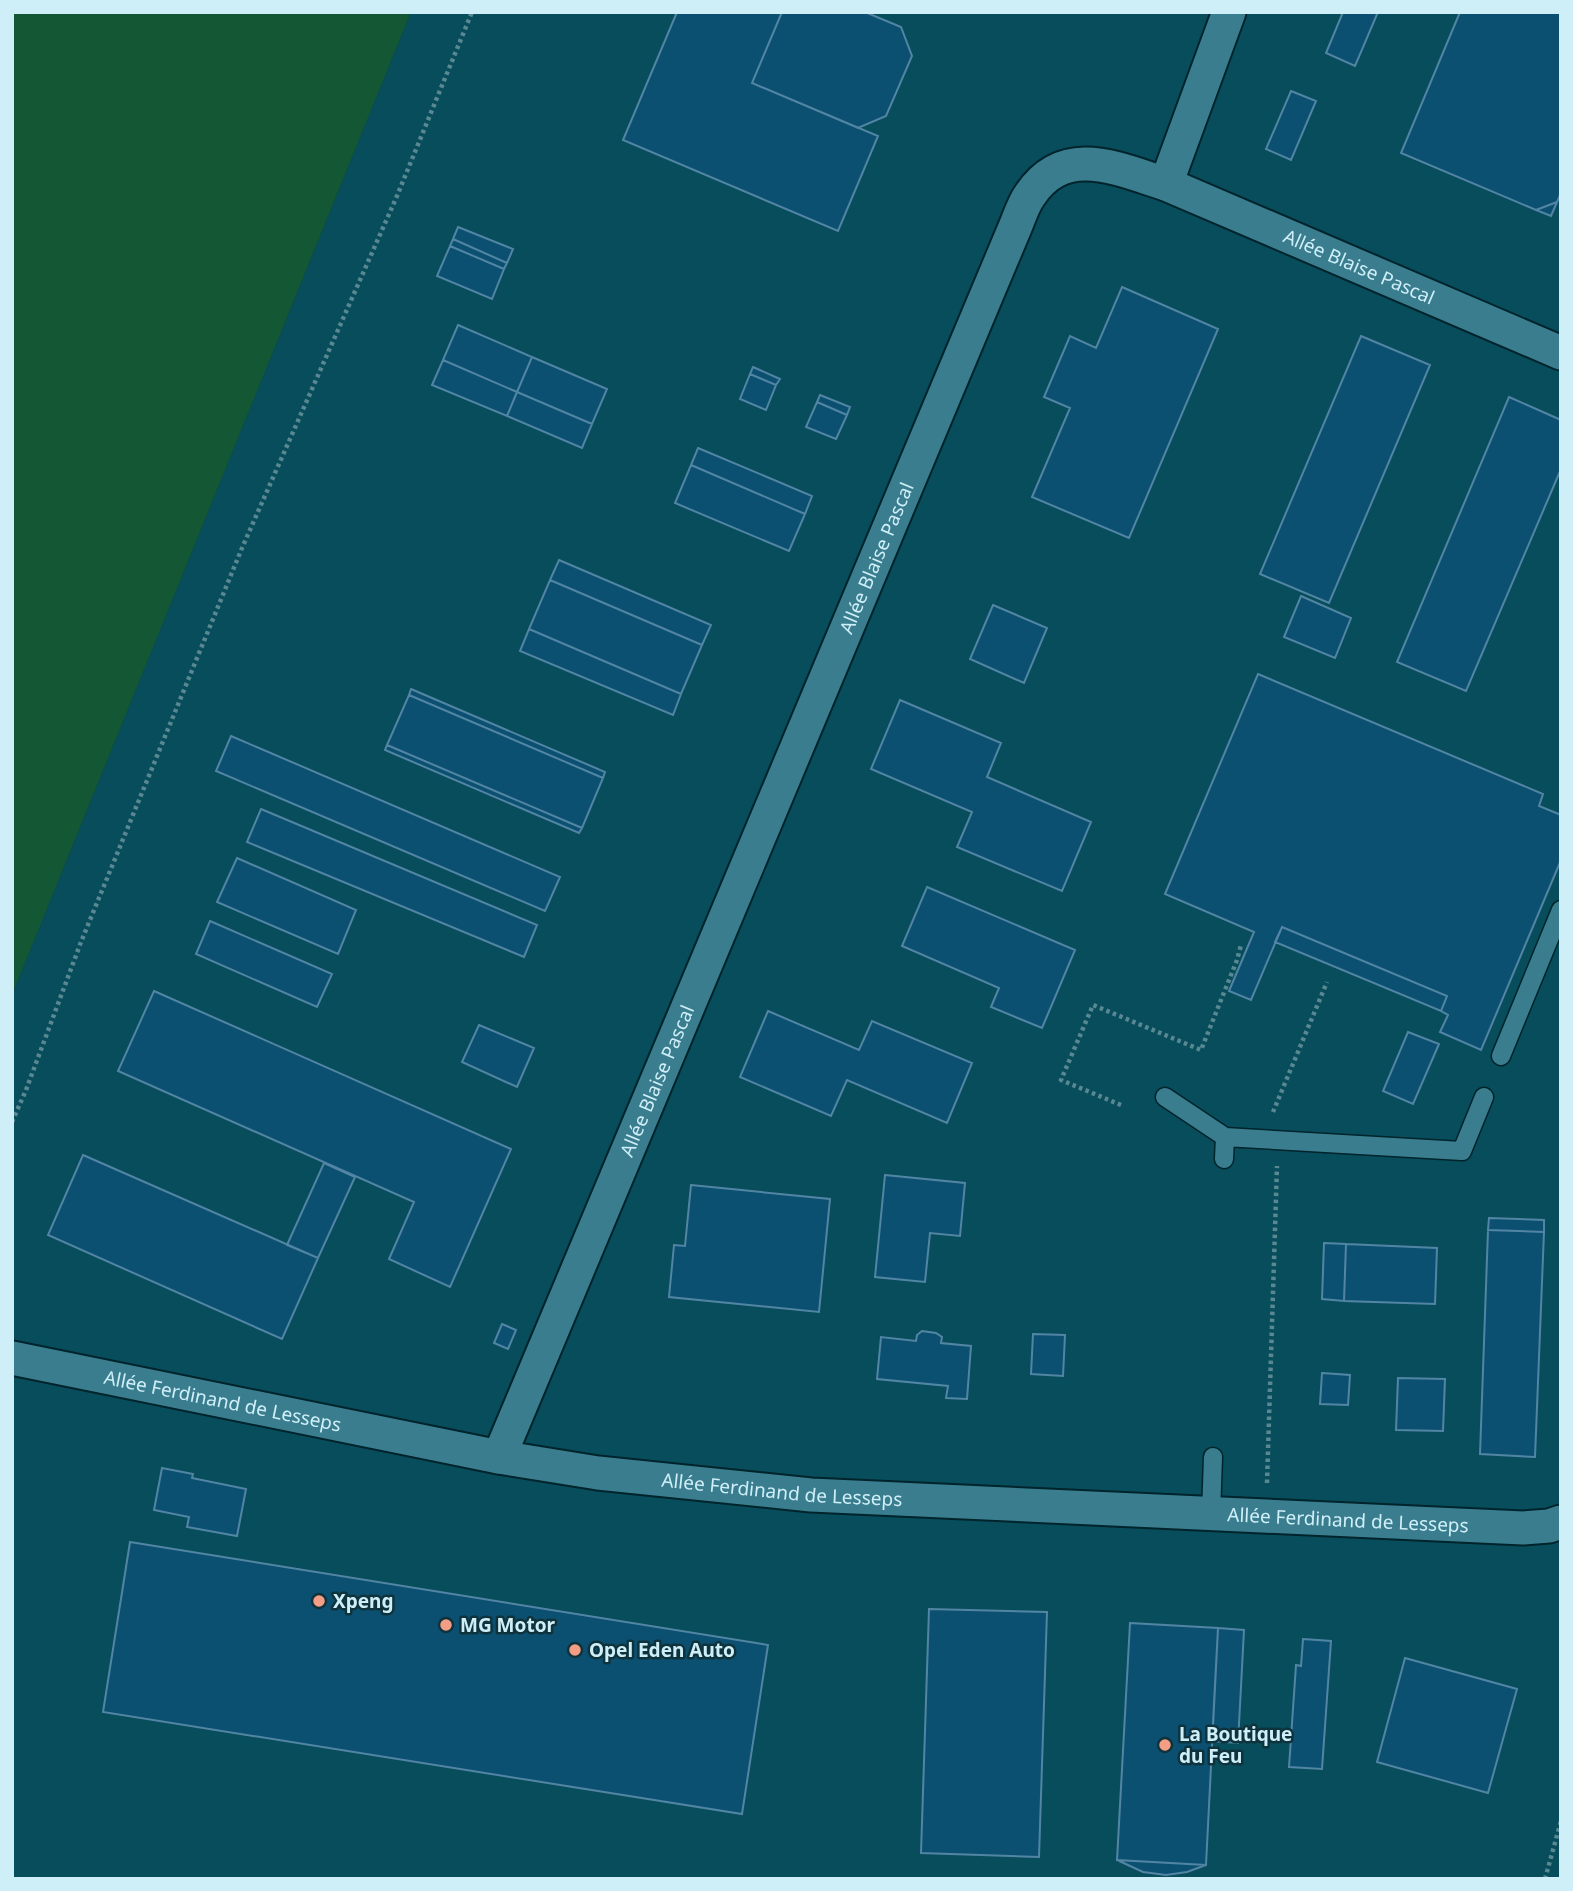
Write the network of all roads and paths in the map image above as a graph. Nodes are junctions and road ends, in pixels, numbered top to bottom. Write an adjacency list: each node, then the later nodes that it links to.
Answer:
1 (472, 12): 12 (path)
2 (1229, 12): 3 (street)
3 (1166, 184): 4 (street, Allée Blaise Pascal); 17 (street, Allée Blaise Pascal)
4 (1561, 353)
5 (1561, 910): 8 (lane)
6 (1241, 945): 11 (path)
7 (1327, 982): 14 (path)
8 (1501, 1056)
9 (1165, 1097): 13 (lane)
10 (1484, 1097): 14 (lane)
11 (1121, 1105)
12 (12, 1122)
13 (1225, 1137): 14 (lane); 15 (lane)
14 (1276, 1140): 19 (path)
15 (1224, 1159)
16 (12, 1358): 17 (street, Allée Ferdinand de Lesseps)
17 (499, 1457): 20 (street, Allée Ferdinand de Lesseps)
18 (1213, 1457): 20 (lane)
19 (1266, 1491)
20 (1211, 1514): 21 (street, Allée Ferdinand de Lesseps)
21 (1561, 1522)
22 (1561, 1821): 23 (path)
23 (1545, 1879)

